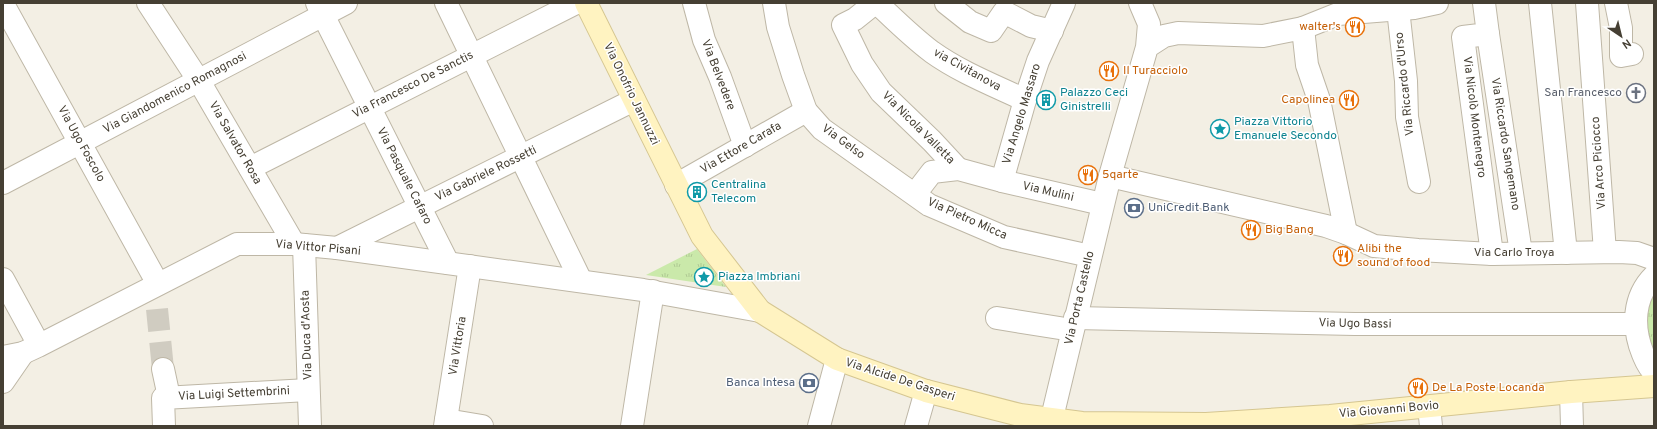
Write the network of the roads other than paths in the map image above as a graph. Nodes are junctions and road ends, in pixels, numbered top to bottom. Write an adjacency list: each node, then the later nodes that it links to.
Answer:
1 (148, 3): 27 (street, Via Salvator Rosa)
2 (346, 3): 19 (street, Via Giandomenico Romagnosi)
3 (446, 3): 26 (street)
4 (576, 3): 26 (street, Via Francesco De Sanctis)
5 (586, 3): 28 (street, Via Onofrio Jannuzzi)
6 (694, 3): 33 (street, Via Belvedere)
7 (774, 3): 31 (street, Via Gelso)
8 (876, 3): 20 (street); 29 (street, via Civitanova)
9 (946, 3): 22 (street)
10 (1064, 3): 22 (street, Via Angelo Massaro)
11 (1437, 3): 18 (street)
12 (1484, 3): 23 (street)
13 (1540, 3): 50 (street)
14 (1587, 3): 48 (street, Via Arco Piciocco)
15 (1616, 3): 25 (street)
16 (5, 5): 32 (street, Via Ugo Foscolo)
17 (1142, 5): 24 (street)
18 (1408, 6): 21 (street); 39 (street, Via Riccardo d'Urso)
19 (320, 9): 27 (street, Via Giandomenico Romagnosi); 30 (street, Via Pasquale Cafaro)
20 (850, 16): 36 (street, Via Nicola Valletta)
21 (1303, 28): 24 (street); 45 (street)
22 (1052, 31): 29 (street, Via Angelo Massaro)
23 (1488, 34): 49 (street, Via Riccardo Sangemano); 51 (street, Via Nicolò Montenegro)
24 (1147, 47): 37 (street)
25 (1632, 54)
26 (472, 56): 30 (street, Via Francesco De Sanctis); 34 (street)
27 (199, 81): 32 (street, Via Giandomenico Romagnosi); 35 (street, Via Salvator Rosa)
28 (634, 100): 34 (street, Via Gabriele Rossetti); 41 (street, Via Onofrio Jannuzzi)
29 (1025, 100): 38 (street, Via Angelo Massaro)
30 (370, 107): 35 (street, Via Francesco De Sanctis); 44 (street, Via Pasquale Cafaro)
31 (806, 111): 33 (street, Via Ettore Carafa); 42 (street, Via Gelso)
32 (81, 143): 40 (street, Via Giandomenico Romagnosi); 59 (street, Via Ugo Foscolo)
33 (745, 146): 41 (street, Via Ettore Carafa)
34 (521, 157): 44 (street, Via Gabriele Rossetti); 58 (street)
35 (250, 168): 46 (street, Via Salvator Rosa)
36 (958, 169): 38 (street, Via Mulini); 42 (street)
37 (1110, 176): 43 (street, Via Porta Castello); 45 (street)
38 (998, 180): 43 (street, Via Mulini)
39 (1419, 182)
40 (3, 183)
41 (676, 185): 61 (street)
42 (915, 194): 52 (street, Via Pietro Micca)
43 (1102, 204): 52 (street, Via Porta Castello)
44 (420, 207): 47 (street, Via Gabriele Rossetti); 54 (street, Via Pasquale Cafaro)
45 (1346, 232): 51 (street, Via Carlo Troya)
46 (299, 244): 47 (street, Via Vittor Pisani); 59 (street, Via Vittor Pisani); 71 (street, Via Duca d'Aosta)
47 (337, 248): 54 (street, Via Vittor Pisani)
48 (1605, 252): 50 (street, Via Carlo Troya); 53 (street, Via Carlo Troya)
49 (1521, 253): 50 (street, Via Carlo Troya); 51 (street, Via Carlo Troya)
50 (1566, 253)
51 (1492, 254)
52 (1090, 256): 63 (street, Via Porta Castello)
53 (1654, 259)
54 (448, 263): 55 (street, Via Vittor Pisani)
55 (470, 266): 58 (street, Via Vittor Pisani); 76 (street, Via Vittoria)
56 (1654, 276): 64 (street)
57 (3, 279): 65 (street)
58 (581, 282): 60 (street, Via Vittor Pisani)
59 (158, 284): 65 (street, Via Vittor Pisani)
60 (645, 290): 61 (street); 83 (street)
61 (760, 312): 66 (street, Via Alcide De Gasperi)
62 (997, 318): 63 (street, Via Ugo Bassi)
63 (1074, 324): 64 (street, Via Ugo Bassi); 77 (street, Via Porta Castello)
64 (1635, 324): 68 (street)
65 (22, 352): 69 (street)
66 (837, 359): 72 (street, Via Alcide De Gasperi); 84 (street)
67 (163, 369): 74 (street)
68 (1654, 372)
69 (3, 382)
70 (1654, 386): 73 (street, Via Giovanni Bovio)
71 (308, 390): 74 (street, Via Luigi Settembrini); 81 (street, Via Duca d'Aosta)
72 (926, 391): 77 (street, Via Alcide De Gasperi); 85 (street)
73 (1571, 392): 75 (street, Via Giovanni Bovio); 86 (street)
74 (169, 398): 80 (street, Via Luigi Settembrini)
75 (1430, 417): 79 (street, Via Giovanni Bovio)
76 (445, 423): 82 (street)
77 (1051, 423): 78 (street, Via Giovanni Bovio)
78 (1118, 425): 79 (street, Via Giovanni Bovio)
79 (1206, 425)
80 (164, 426)
81 (310, 426)
82 (482, 426)
83 (632, 426)
84 (819, 426)
85 (916, 426)
86 (1572, 426)

